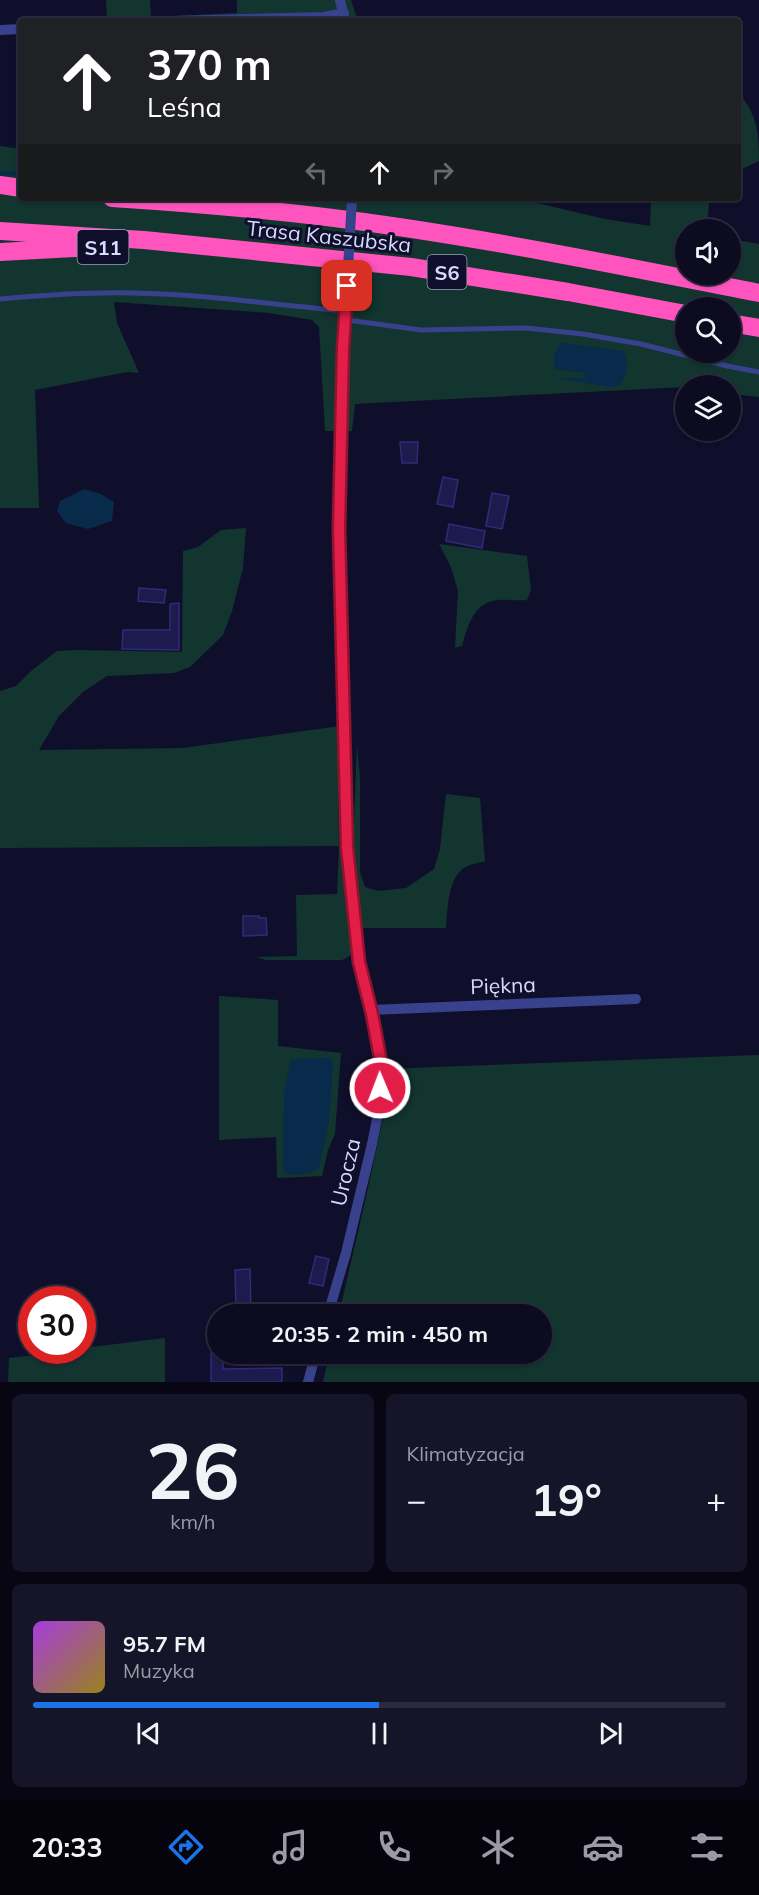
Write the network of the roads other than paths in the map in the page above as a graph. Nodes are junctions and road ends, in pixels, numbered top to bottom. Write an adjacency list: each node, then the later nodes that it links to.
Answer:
1 (340, 0): 2 (street)
2 (344, 17): 3 (street)
3 (286, 18)
4 (18, 29): 5 (street)
5 (0, 30)
6 (0, 185): 7 (highway)
7 (18, 188)
8 (0, 196): 9 (highway)
9 (18, 196)
10 (154, 201): 15 (highway, Trasa Kaszubska / S6)
11 (352, 201): 18 (street, Urocza, bridge)
12 (0, 231): 13 (highway, Trasa Kaszubska / S6)
13 (206, 246): 14 (highway, S11); 17 (highway, Trasa Kaszubska / S6)
14 (0, 252)
15 (759, 293)
16 (0, 299): 18 (lane)
17 (675, 312)
18 (345, 315): 21 (lane); 23 (street, Urocza)
19 (741, 325): 20 (highway)
20 (759, 328)
21 (759, 372)
22 (636, 999): 23 (street, Piękna)
23 (371, 1010): 24 (street, Urocza)
24 (331, 1304)
25 (313, 1364): 26 (street)
26 (308, 1382)

